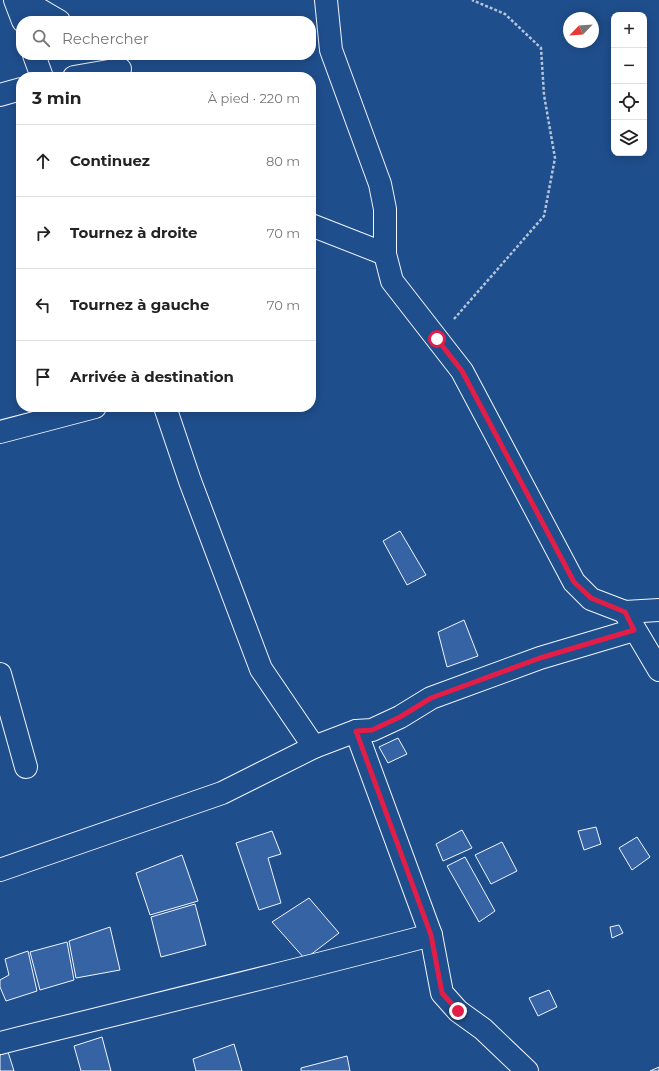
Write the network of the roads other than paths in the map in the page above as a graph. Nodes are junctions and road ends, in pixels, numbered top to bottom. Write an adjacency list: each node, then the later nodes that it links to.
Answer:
1 (15, 0): 4 (street)
2 (23, 0): 5 (street)
3 (326, 0): 13 (street)
4 (21, 16)
5 (50, 16)
6 (36, 60): 8 (street)
7 (118, 67): 9 (street)
8 (40, 72)
9 (96, 72)
10 (16, 90): 11 (street)
11 (0, 95)
12 (316, 227): 13 (street)
13 (385, 254): 18 (street)
14 (76, 412): 16 (street)
15 (167, 412): 22 (street)
16 (0, 432)
17 (659, 610): 18 (street)
18 (629, 621): 19 (street); 21 (street)
19 (659, 670)
20 (0, 674): 23 (street)
21 (356, 731): 22 (street); 25 (street)
22 (314, 747): 24 (street)
23 (26, 767)
24 (0, 870)
25 (431, 935): 26 (street); 27 (street)
26 (0, 1043)
27 (527, 1071)

